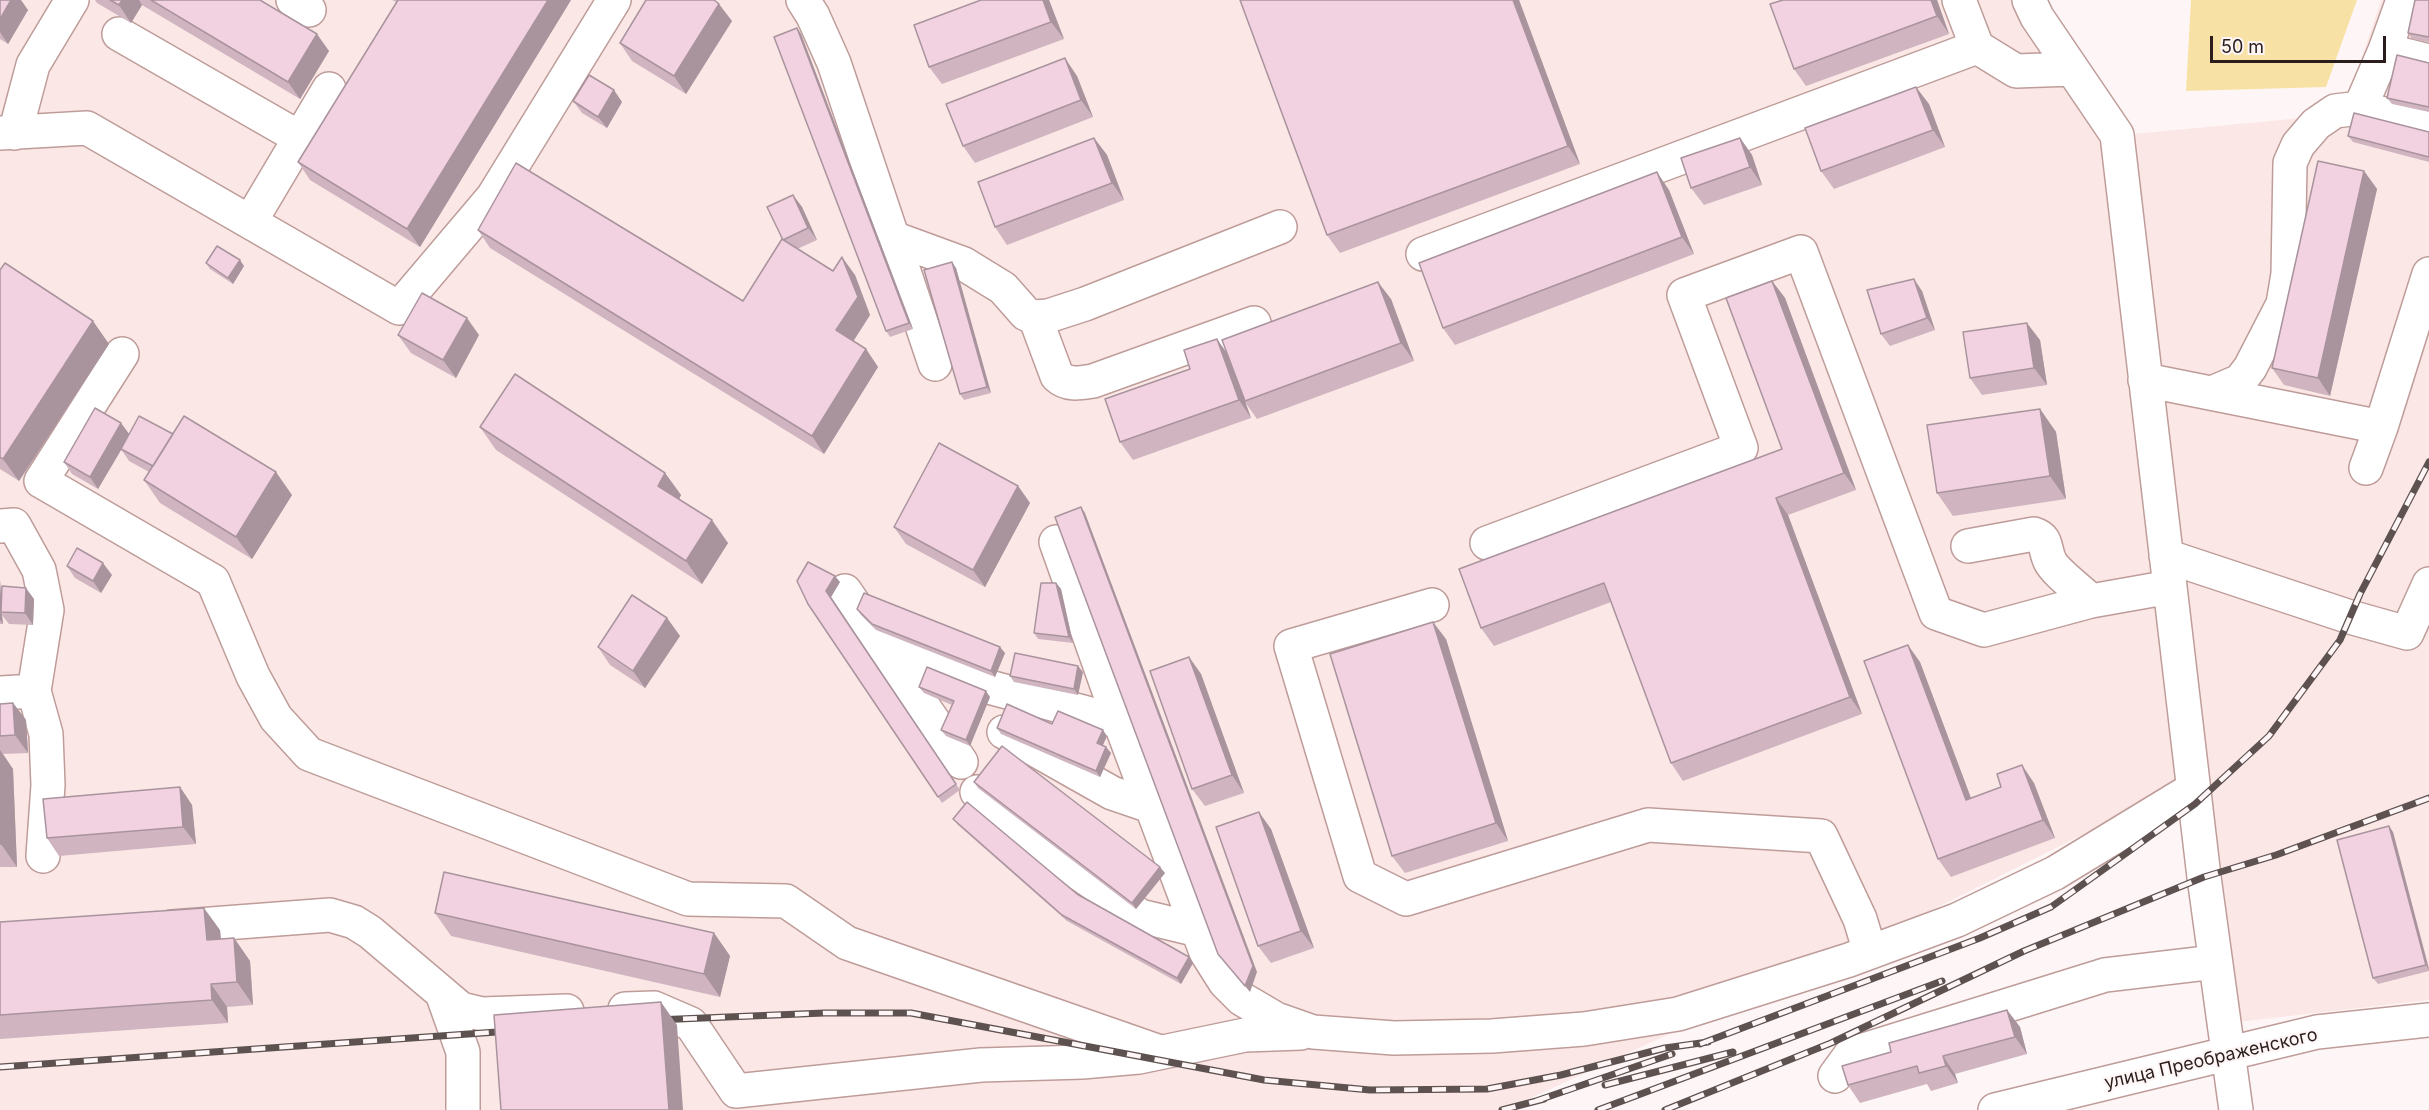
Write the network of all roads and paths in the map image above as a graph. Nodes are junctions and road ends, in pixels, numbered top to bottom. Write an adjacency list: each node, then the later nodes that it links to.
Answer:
1 (72, 0): 15 (street)
2 (614, 0): 17 (street)
3 (803, 0): 19 (street)
4 (1959, 0): 8 (street)
5 (2029, 0): 11 (street)
6 (2403, 0): 9 (street)
7 (119, 34): 16 (street)
8 (1977, 47): 11 (street); 20 (street)
9 (2385, 50): 10 (street); 13 (street)
10 (2429, 61)
11 (2072, 69): 26 (street)
12 (329, 89): 16 (street)
13 (2360, 108): 14 (street); 27 (street)
14 (2429, 125)
15 (8, 133): 17 (street)
16 (300, 138): 17 (street)
17 (250, 222)
18 (1280, 227): 22 (street)
19 (893, 238): 22 (street); 25 (street)
20 (1423, 254)
21 (2429, 274): 28 (street)
22 (1035, 317): 23 (street)
23 (1254, 323)
24 (122, 354): 57 (street)
25 (935, 364)
26 (2145, 380): 27 (street); 34 (street)
27 (2212, 393): 28 (street)
28 (2381, 427): 29 (street)
29 (2366, 468)
30 (0, 526): 41 (street)
31 (1056, 542): 43 (street)
32 (1487, 543): 37 (street)
33 (1968, 546): 37 (street)
34 (2168, 572): 37 (street); 39 (street); 46 (street)
35 (2429, 585): 39 (street)
36 (845, 591): 40 (street)
37 (2091, 601)
38 (1432, 605): 52 (street)
39 (2418, 633)
40 (886, 652): 43 (street); 45 (street)
41 (34, 691): 42 (street); 49 (street)
42 (0, 693)
43 (1120, 722): 48 (street)
44 (1004, 732): 48 (street)
45 (961, 762)
46 (2193, 789): 52 (street); 53 (street)
47 (977, 792): 51 (street)
48 (1153, 807): 51 (street)
49 (43, 856)
50 (141, 929): 54 (street)
51 (1202, 941): 56 (street)
52 (1870, 952): 56 (street)
53 (2215, 962): 58 (street); 59 (street)
54 (443, 996): 60 (street); 61 (street)
55 (2429, 1020): 58 (street, улица Преображенского)
56 (1313, 1032): 57 (street)
57 (1160, 1052): 60 (street)
58 (2228, 1055): 62 (street, улица Преображенского); 63 (street)
59 (1835, 1076)
60 (735, 1101)
61 (463, 1110)
62 (1995, 1110)
63 (2235, 1110)

